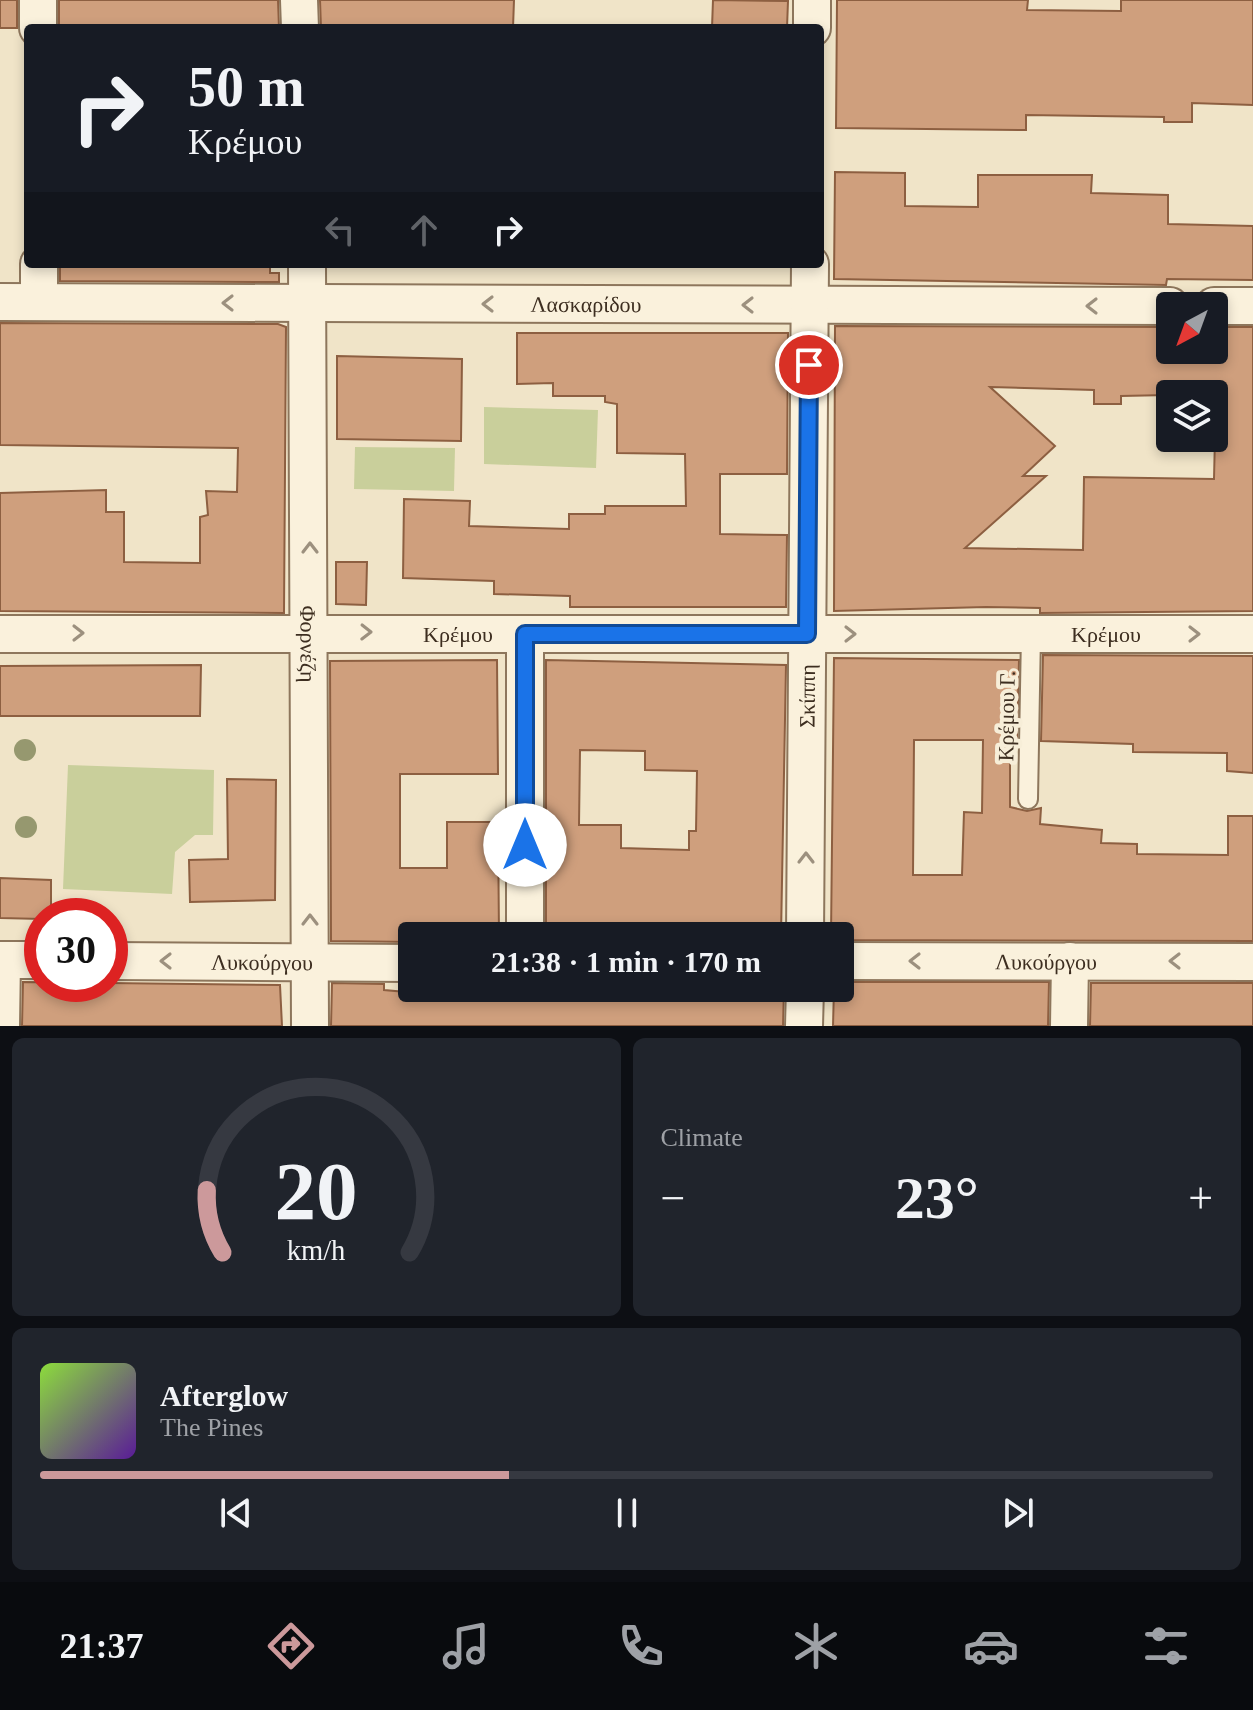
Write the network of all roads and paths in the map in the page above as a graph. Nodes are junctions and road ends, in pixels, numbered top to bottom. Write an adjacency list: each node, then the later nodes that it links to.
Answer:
1 (38, 0): 4 (street)
2 (299, 0): 5 (street)
3 (812, 0): 6 (street)
4 (38, 24)
5 (300, 24)
6 (812, 24)
7 (39, 268): 11 (street)
8 (307, 268): 12 (street, Φορνέζη)
9 (810, 268): 13 (street, Σκίππη)
10 (0, 302): 11 (street, Λασκαρίδου)
11 (39, 302): 12 (street, Λασκαρίδου, one-way to 11)
12 (308, 303): 13 (street, Λασκαρίδου, one-way to 12); 17 (street, Φορνέζη, one-way to 12)
13 (810, 305): 14 (street, Λασκαρίδου, one-way to 13); 20 (street, Σκίππη)
14 (1156, 306)
15 (1228, 306): 16 (street)
16 (1253, 306)
17 (311, 632): 18 (street, Κρέμου, one-way to 17); 19 (street, Κρέμου, one-way to 19); 29 (street, Φορνέζη, one-way to 17)
18 (0, 634)
19 (525, 634): 20 (street, Κρέμου); 24 (street)
20 (807, 634): 21 (street, Κρέμου, one-way to 21); 25 (street, Σκίππη, one-way to 20)
21 (1031, 634): 22 (street, Κρέμου, one-way to 22); 23 (lane, Κρέμου Γ.)
22 (1253, 634)
23 (1028, 799)
24 (525, 922)
25 (805, 922)
26 (1, 960): 27 (street); 35 (street)
27 (24, 960)
28 (128, 961): 29 (street, Λυκούργου, one-way to 28)
29 (310, 961): 33 (street, Λυκούργου); 36 (street, Φορνέζη)
30 (854, 961): 31 (street, Λυκούργου, one-way to 30)
31 (1070, 961): 32 (street, Λυκούργου, one-way to 31); 38 (street)
32 (1253, 962)
33 (398, 963)
34 (805, 1002): 37 (street)
35 (1, 1026)
36 (310, 1026)
37 (804, 1026)
38 (1069, 1026)

